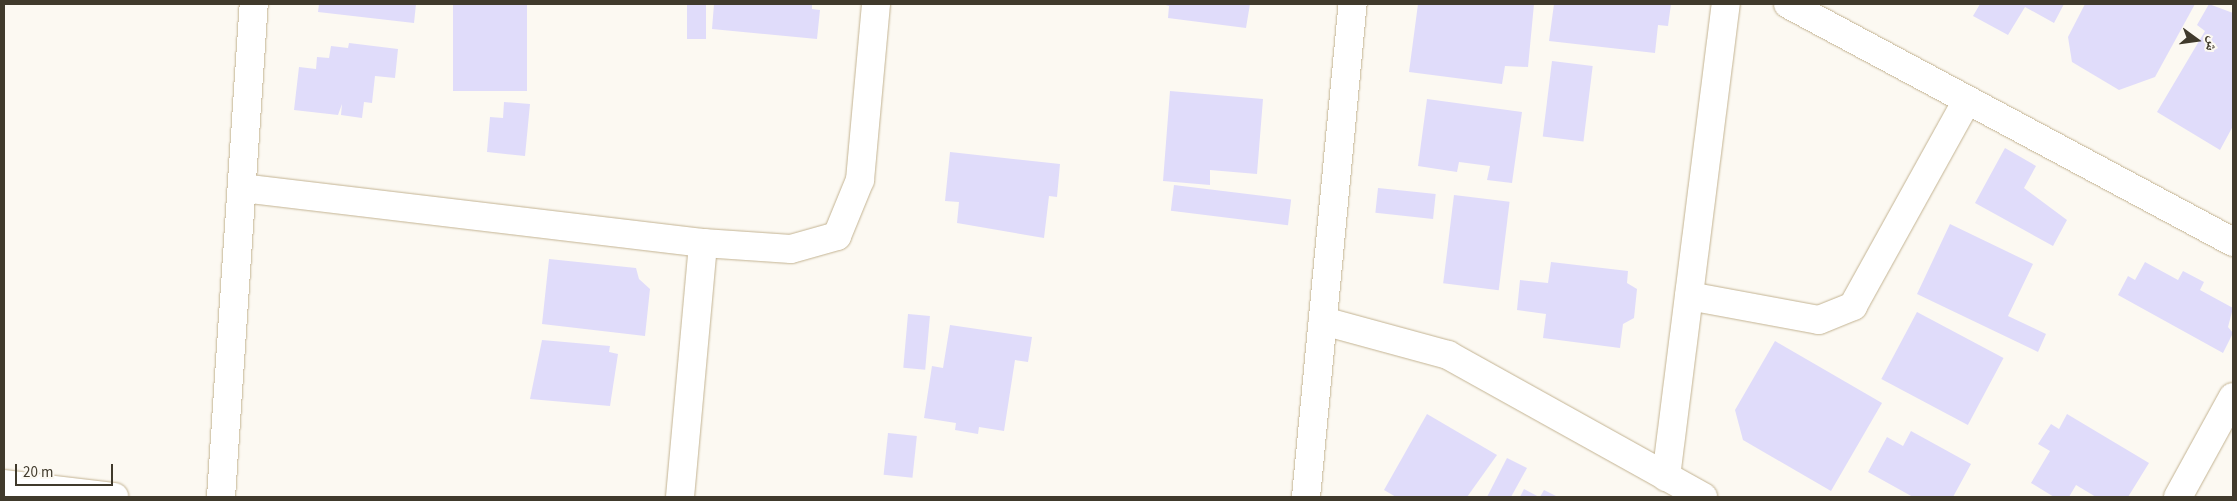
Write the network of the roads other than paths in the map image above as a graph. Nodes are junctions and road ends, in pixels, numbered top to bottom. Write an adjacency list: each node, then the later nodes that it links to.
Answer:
1 (254, 4): 7 (street)
2 (876, 4): 9 (street)
3 (1354, 4): 11 (street)
4 (1726, 4): 10 (street)
5 (1788, 4): 6 (street)
6 (1967, 100): 8 (street); 10 (street)
7 (242, 188): 9 (street); 16 (street)
8 (2233, 242)
9 (703, 243): 17 (street)
10 (1690, 296): 13 (street)
11 (1323, 321): 13 (street); 18 (street)
12 (2233, 397): 20 (street)
13 (1666, 477): 19 (street)
14 (4, 484): 15 (street)
15 (114, 497)
16 (221, 497)
17 (680, 497)
18 (1306, 497)
19 (1703, 497)
20 (2178, 497)

